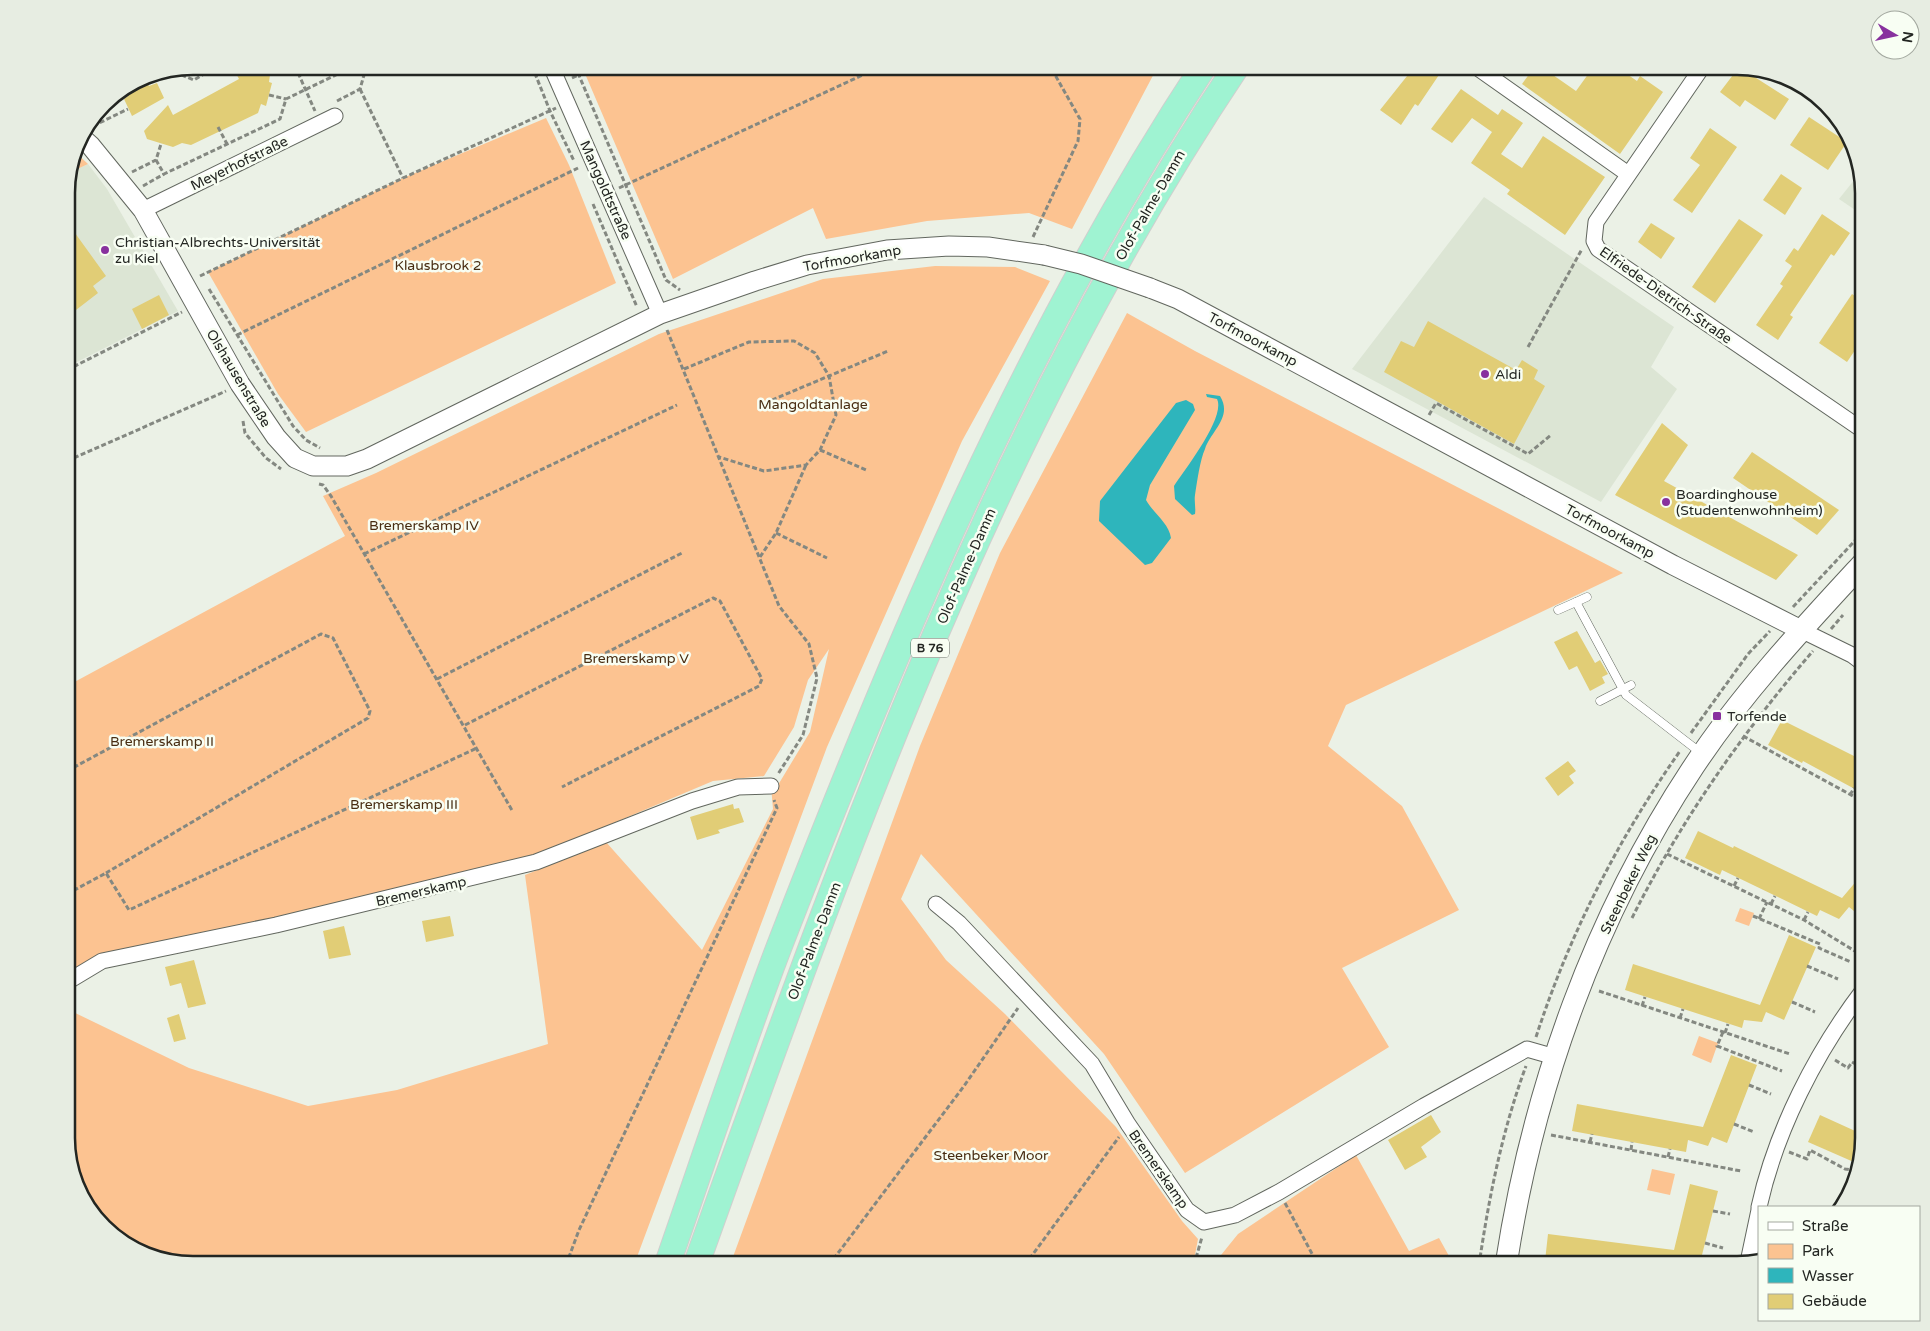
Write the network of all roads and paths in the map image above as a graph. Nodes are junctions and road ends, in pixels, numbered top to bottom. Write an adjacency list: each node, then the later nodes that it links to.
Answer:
1 (202, 75): 13 (path)
2 (299, 75): 16 (path)
3 (336, 75): 16 (path)
4 (364, 75): 17 (path)
5 (536, 75): 22 (path)
6 (555, 75): 15 (street, Mangoldtstraße)
7 (863, 75): 37 (path)
8 (1055, 75): 43 (path)
9 (1198, 75): 168 (highway, Olof-Palme-Damm / B 76)
10 (1232, 75): 169 (highway, Olof-Palme-Damm / B 76)
11 (1488, 75): 34 (street)
12 (1697, 75): 34 (street, Elfriede-Dietrich-Straße)
13 (183, 76)
14 (579, 76): 15 (path); 37 (path)
15 (559, 84): 20 (street, Mangoldtstraße)
16 (306, 89): 19 (path); 25 (path)
17 (360, 89): 23 (path); 36 (path)
18 (268, 95): 19 (path)
19 (286, 99): 29 (path)
20 (567, 103): 22 (path); 39 (street, Mangoldtstraße)
21 (128, 108): 24 (path)
22 (550, 111): 31 (path); 36 (path)
23 (336, 116): 25 (street, Meyerhofstraße)
24 (98, 123)
25 (320, 123): 41 (street, Meyerhofstraße)
26 (218, 127): 29 (path)
27 (87, 142): 41 (street, Olshausenstraße)
28 (161, 144): 30 (path)
29 (227, 144): 33 (path)
30 (156, 160): 32 (path); 33 (path)
31 (578, 168): 35 (path); 51 (path)
32 (132, 172)
33 (164, 174): 38 (path)
34 (1628, 174): 42 (street, Elfriede-Dietrich-Straße)
35 (582, 177)
36 (403, 178): 44 (path)
37 (625, 185): 39 (path); 46 (path)
38 (143, 186)
39 (607, 194): 48 (street, Mangoldtstraße)
40 (592, 203): 49 (path)
41 (143, 210): 44 (street, Olshausenstraße)
42 (1594, 241): 52 (path); 61 (street, Elfriede-Dietrich-Straße)
43 (1042, 249): 48 (street, Torfmoorkamp); 81 (street, Torfmoorkamp, bridge)
44 (194, 276): 47 (street, Olshausenstraße); 51 (path)
45 (689, 288): 46 (path)
46 (680, 291): 48 (path)
47 (196, 305): 54 (path); 57 (street, Olshausenstraße)
48 (657, 306): 49 (path); 55 (path); 57 (street, Olshausenstraße)
49 (637, 307): 50 (path)
50 (632, 309)
51 (237, 335): 63 (path)
52 (1528, 347)
53 (888, 351): 56 (path)
54 (75, 366)
55 (684, 369): 56 (path); 66 (path)
56 (829, 376): 58 (path); 64 (path)
57 (240, 384): 65 (path)
58 (765, 403)
59 (677, 405): 72 (path)
60 (1426, 420): 62 (path)
61 (1855, 425)
62 (1551, 435)
63 (328, 450)
64 (820, 450): 67 (path); 68 (path)
65 (75, 457)
66 (719, 457): 67 (path); 74 (path)
67 (806, 466): 70 (path)
68 (866, 470)
69 (331, 496): 72 (path)
70 (776, 533): 74 (path); 75 (path)
71 (1855, 541): 81 (path)
72 (364, 554): 85 (path)
73 (682, 554): 85 (path)
74 (760, 558): 96 (path)
75 (827, 558)
76 (1855, 572): 82 (main road, Steenbeker Weg)
77 (1587, 597): 78 (lane)
78 (1576, 602): 79 (lane); 87 (lane)
79 (1558, 610)
80 (1845, 612): 83 (path)
81 (1781, 620): 82 (street, Torfmoorkamp)
82 (1801, 630): 83 (street); 92 (main road, Steenbeker Weg)
83 (1822, 640): 84 (street); 90 (path)
84 (1855, 659)
85 (437, 679): 89 (path)
86 (1631, 685): 87 (lane)
87 (1623, 689): 88 (lane); 92 (lane)
88 (1600, 700)
89 (465, 725): 91 (path); 97 (path)
90 (1743, 736): 95 (path); 102 (path)
91 (477, 748): 101 (path); 103 (path)
92 (1703, 754): 136 (main road, Steenbeker Weg)
93 (75, 766): 103 (path)
94 (1821, 771): 95 (path)
95 (1818, 777): 99 (path)
96 (771, 786): 119 (street, Bremerskamp); 167 (path)
97 (562, 787)
98 (1854, 788): 99 (path)
99 (1850, 795): 100 (path)
100 (1855, 798)
101 (513, 812)
102 (1667, 854): 105 (path); 115 (path)
103 (106, 873): 106 (path)
104 (1738, 878): 105 (path)
105 (1734, 886): 108 (path)
106 (75, 889)
107 (1775, 896): 110 (path)
108 (1767, 902): 110 (path); 113 (path)
109 (936, 904): 123 (street, Bremerskamp)
110 (1771, 904): 114 (path)
111 (1808, 912): 114 (path)
112 (1752, 916): 113 (path)
113 (1759, 919): 117 (path)
114 (1804, 920): 116 (path)
115 (1628, 925)
116 (1855, 951)
117 (1851, 962)
118 (1807, 966): 120 (path)
119 (75, 977)
120 (1838, 979)
121 (1602, 983): 122 (path)
122 (1599, 991): 125 (path); 128 (path)
123 (1027, 997): 141 (street, Bremerskamp); 170 (path)
124 (1645, 997): 128 (path)
125 (1596, 1001)
126 (1792, 1002): 130 (path)
127 (1855, 1002): 134 (street)
128 (1642, 1006): 131 (path)
129 (1682, 1009): 131 (path)
130 (1815, 1012)
131 (1680, 1018): 133 (path)
132 (1728, 1024): 133 (path)
133 (1724, 1032): 135 (path); 138 (path)
134 (1822, 1052): 137 (path); 150 (street)
135 (1790, 1054)
136 (1555, 1057): 158 (street); 174 (main road, Steenbeker Weg)
137 (1855, 1064)
138 (1782, 1071)
139 (1749, 1085): 140 (path)
140 (1771, 1094)
141 (1128, 1124): 163 (street, Bremerskamp); 171 (path)
142 (1734, 1124): 144 (path)
143 (1554, 1126): 146 (path)
144 (1754, 1132)
145 (1592, 1134): 147 (path)
146 (1551, 1135): 147 (path); 149 (path)
147 (1590, 1142): 153 (path)
148 (1632, 1142): 153 (path)
149 (1549, 1143)
150 (1778, 1148): 154 (path); 159 (street)
151 (1822, 1148): 154 (path)
152 (1670, 1149): 155 (path)
153 (1631, 1150): 155 (path)
154 (1819, 1154): 156 (path)
155 (1668, 1157): 157 (path)
156 (1850, 1170)
157 (1741, 1171)
158 (1279, 1192): 163 (street); 173 (path)
159 (1760, 1206)
160 (1713, 1211): 162 (path)
161 (1758, 1213): 166 (street)
162 (1730, 1214)
163 (1204, 1222): 172 (path)
164 (1705, 1243): 165 (path)
165 (1723, 1248)
166 (1749, 1255)
167 (569, 1256)
168 (669, 1256)
169 (699, 1256)
170 (836, 1256)
171 (1031, 1256)
172 (1197, 1256)
173 (1313, 1256)
174 (1508, 1256)

